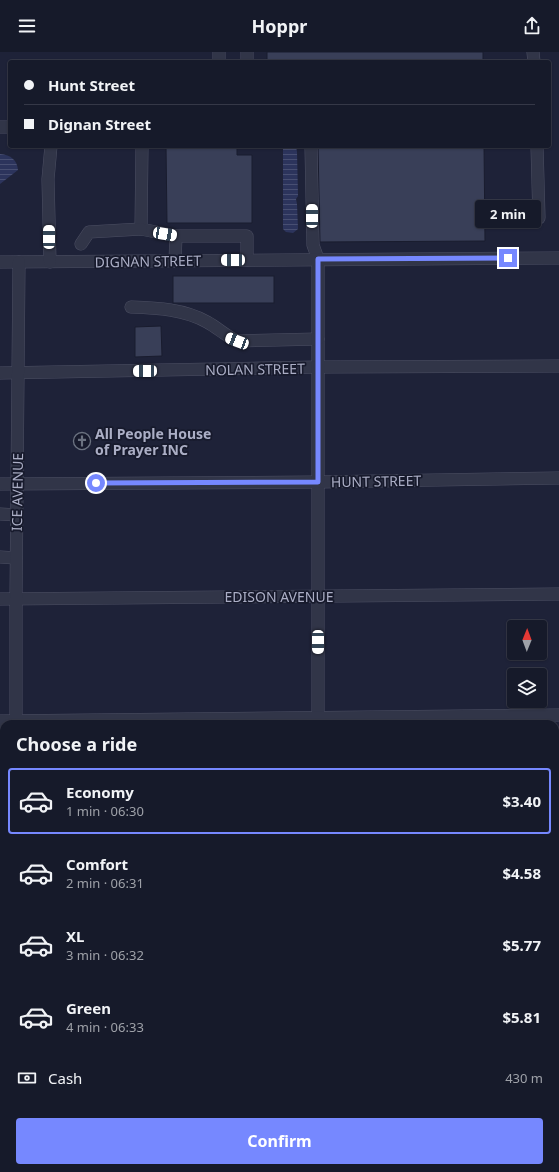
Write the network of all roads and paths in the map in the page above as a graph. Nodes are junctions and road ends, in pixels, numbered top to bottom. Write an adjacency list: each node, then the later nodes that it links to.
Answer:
1 (51, 148): 15 (street)
2 (142, 148): 6 (street)
3 (312, 148): 10 (street)
4 (537, 148): 5 (street)
5 (539, 218)
6 (141, 229): 7 (street); 8 (street)
7 (176, 236): 11 (street); 12 (street)
8 (81, 244)
9 (559, 258): 10 (street, DIGNAN STREET)
10 (318, 259): 11 (street, DIGNAN STREET); 17 (street)
11 (247, 260): 12 (street, DIGNAN STREET)
12 (175, 261): 15 (street, DIGNAN STREET)
13 (0, 262): 14 (street, DIGNAN STREET)
14 (19, 262): 15 (street, DIGNAN STREET); 21 (street, ICE AVENUE)
15 (50, 262)
16 (131, 307): 17 (street)
17 (318, 339): 19 (street)
18 (559, 366): 19 (street, NOLAN STREET)
19 (318, 367): 21 (street, NOLAN STREET); 23 (street)
20 (0, 373): 21 (street, NOLAN STREET)
21 (18, 373): 25 (street, ICE AVENUE)
22 (559, 478): 23 (street, HUNT STREET)
23 (318, 482): 25 (street, HUNT STREET); 31 (street)
24 (0, 484): 25 (street, HUNT STREET)
25 (17, 484): 27 (street, ICE AVENUE)
26 (0, 514): 27 (street)
27 (17, 515): 29 (street, ICE AVENUE)
28 (0, 557): 29 (street)
29 (16, 558): 33 (street, ICE AVENUE)
30 (559, 594): 31 (street, EDISON AVENUE)
31 (318, 596): 33 (street, EDISON AVENUE); 35 (street)
32 (0, 599): 33 (street, EDISON AVENUE)
33 (16, 599): 36 (street, ICE AVENUE)
34 (559, 715): 38 (street)
35 (318, 717): 37 (street); 38 (street)
36 (16, 720)
37 (302, 720)
38 (481, 720)

